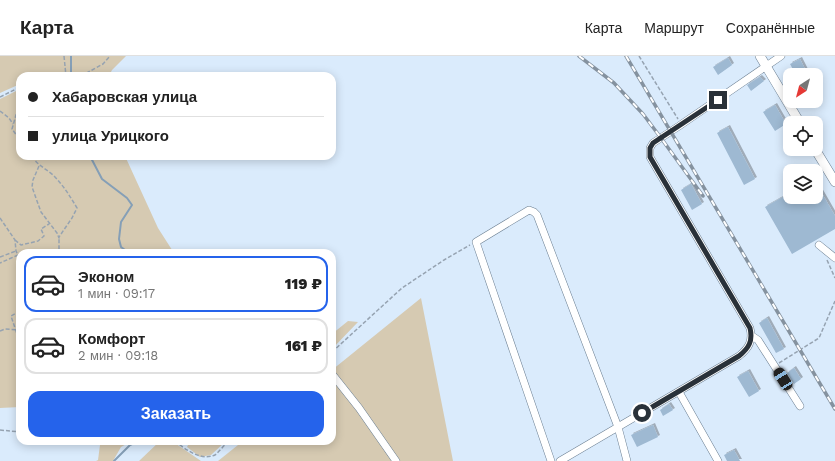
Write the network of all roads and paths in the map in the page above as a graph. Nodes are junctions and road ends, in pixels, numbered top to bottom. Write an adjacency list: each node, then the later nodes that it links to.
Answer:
1 (64, 56): 7 (path)
2 (110, 56): 8 (path)
3 (639, 56): 15 (path)
4 (760, 56): 6 (street)
5 (781, 56): 6 (street)
6 (766, 67): 13 (street); 15 (street)
7 (66, 72)
8 (88, 72)
9 (16, 89): 10 (path)
10 (0, 96)
11 (0, 111): 14 (path)
12 (16, 115): 14 (path)
13 (796, 116)
14 (13, 124): 16 (path)
15 (681, 125): 38 (street)
16 (16, 134)
17 (819, 156): 20 (street)
18 (35, 160): 19 (path)
19 (39, 166): 22 (path); 23 (path)
20 (834, 179)
21 (0, 218): 24 (path)
22 (49, 224): 23 (path); 24 (path)
23 (59, 237): 27 (path)
24 (15, 240): 28 (path)
25 (476, 242): 39 (path); 44 (street); 50 (street)
26 (819, 245): 30 (street)
27 (59, 249)
28 (16, 251): 31 (path)
29 (16, 256): 32 (path)
30 (832, 256): 33 (path)
31 (0, 257)
32 (0, 263)
33 (835, 278)
34 (835, 301): 40 (path)
35 (16, 314): 36 (path)
36 (16, 330): 37 (path)
37 (0, 331)
38 (752, 336): 40 (street); 42 (street)
39 (336, 348)
40 (774, 366): 43 (street)
41 (336, 379): 49 (street)
42 (679, 392): 44 (street); 53 (street)
43 (800, 406)
44 (618, 427): 51 (street); 52 (street)
45 (0, 430): 46 (path)
46 (16, 432)
47 (180, 445): 48 (path)
48 (225, 445)
49 (396, 461)
50 (551, 461)
51 (560, 461)
52 (627, 461)
53 (718, 461)

